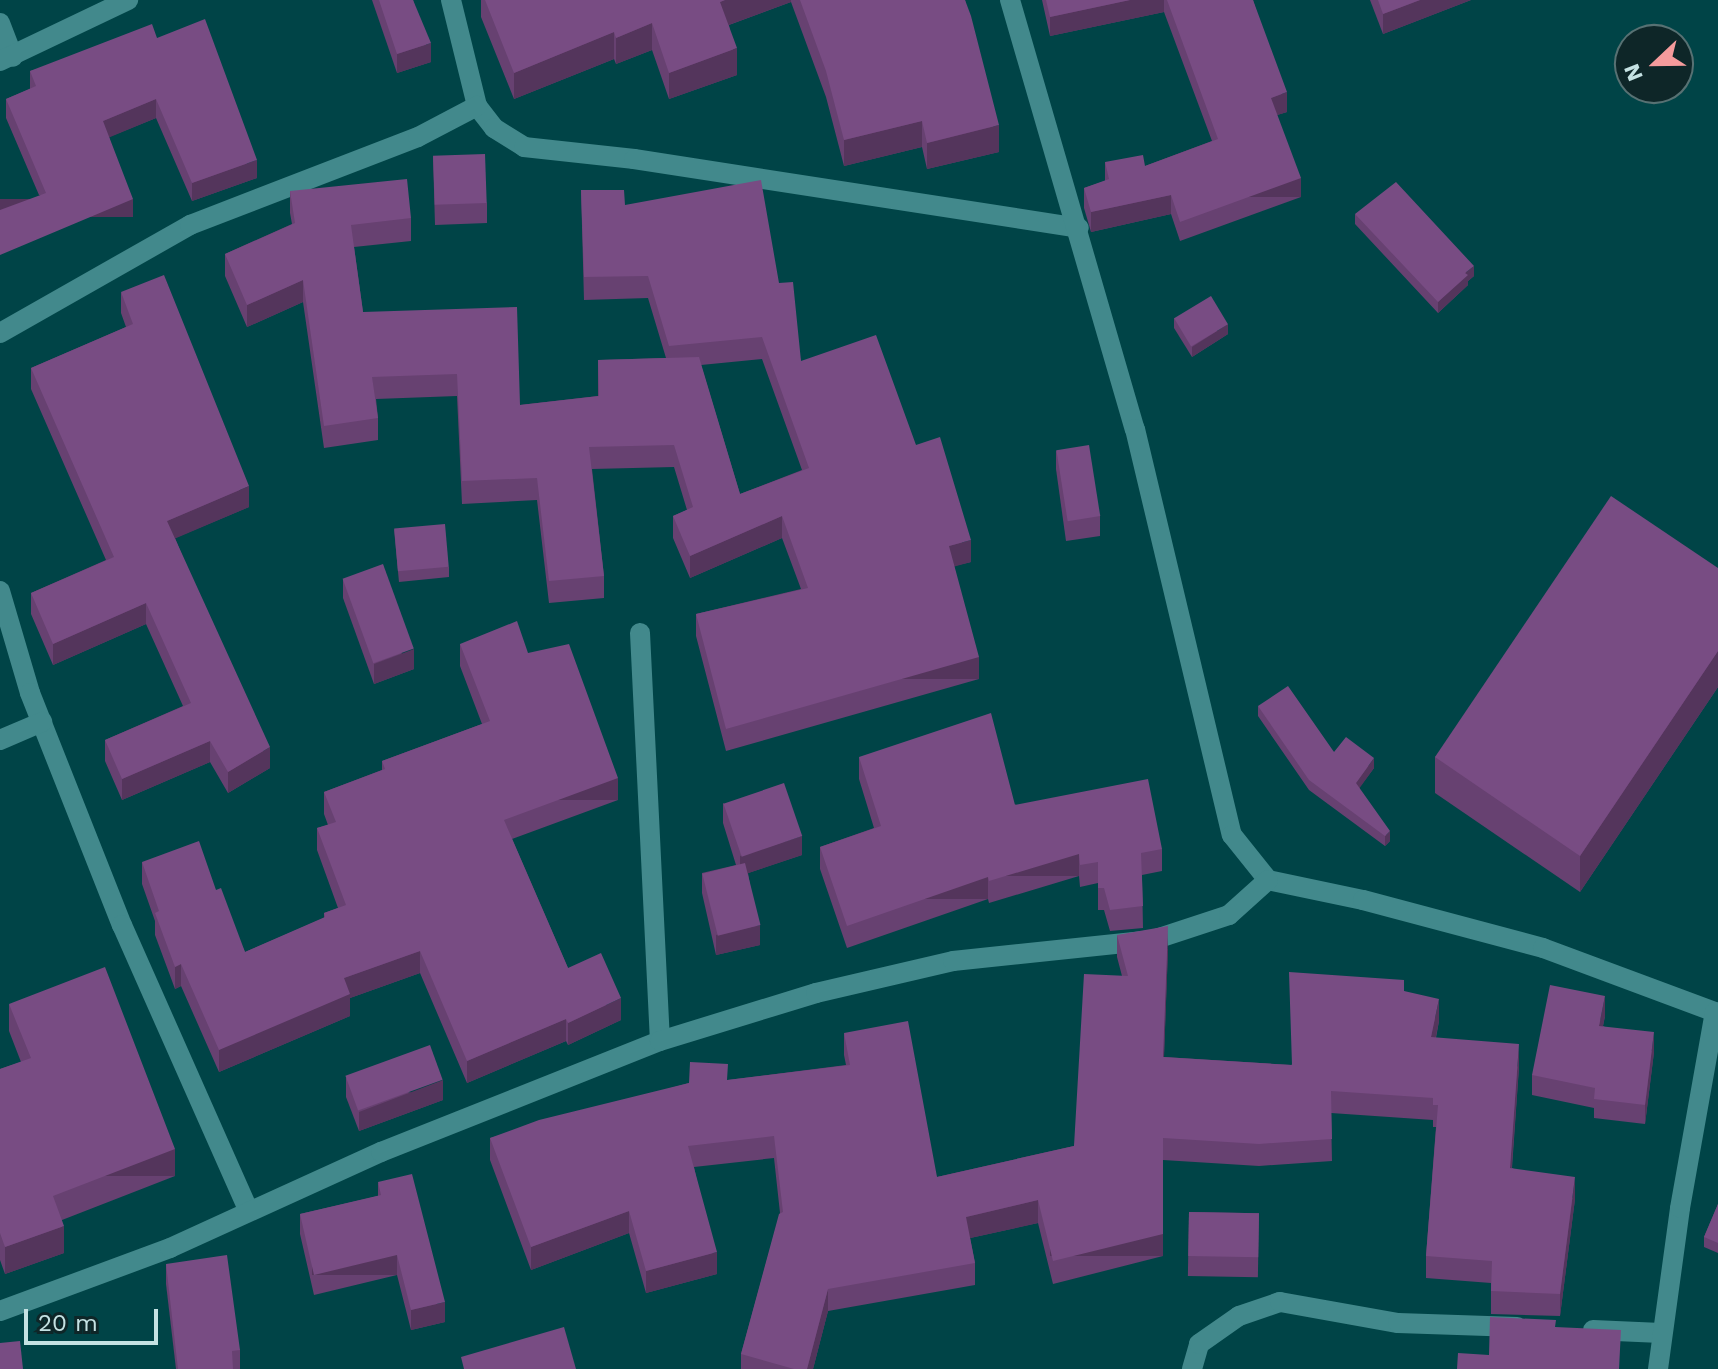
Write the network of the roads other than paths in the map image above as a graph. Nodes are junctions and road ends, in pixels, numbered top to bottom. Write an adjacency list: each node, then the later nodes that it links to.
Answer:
1 (128, 0): 5 (street)
2 (451, 0): 6 (street)
3 (1010, 0): 7 (street)
4 (0, 23): 5 (street)
5 (6, 59)
6 (477, 106): 7 (street); 8 (street)
7 (1079, 228): 13 (street)
8 (0, 333)
9 (0, 591): 11 (street)
10 (640, 633): 15 (street)
11 (42, 722): 12 (street); 16 (street)
12 (0, 740)
13 (1268, 880): 14 (street); 15 (street)
14 (1716, 1012): 20 (street)
15 (660, 1041): 16 (street)
16 (249, 1211): 17 (street)
17 (0, 1311)
18 (1537, 1328): 21 (street)
19 (1568, 1329): 20 (street)
20 (1661, 1333): 22 (street)
21 (1192, 1369)
22 (1658, 1369)

